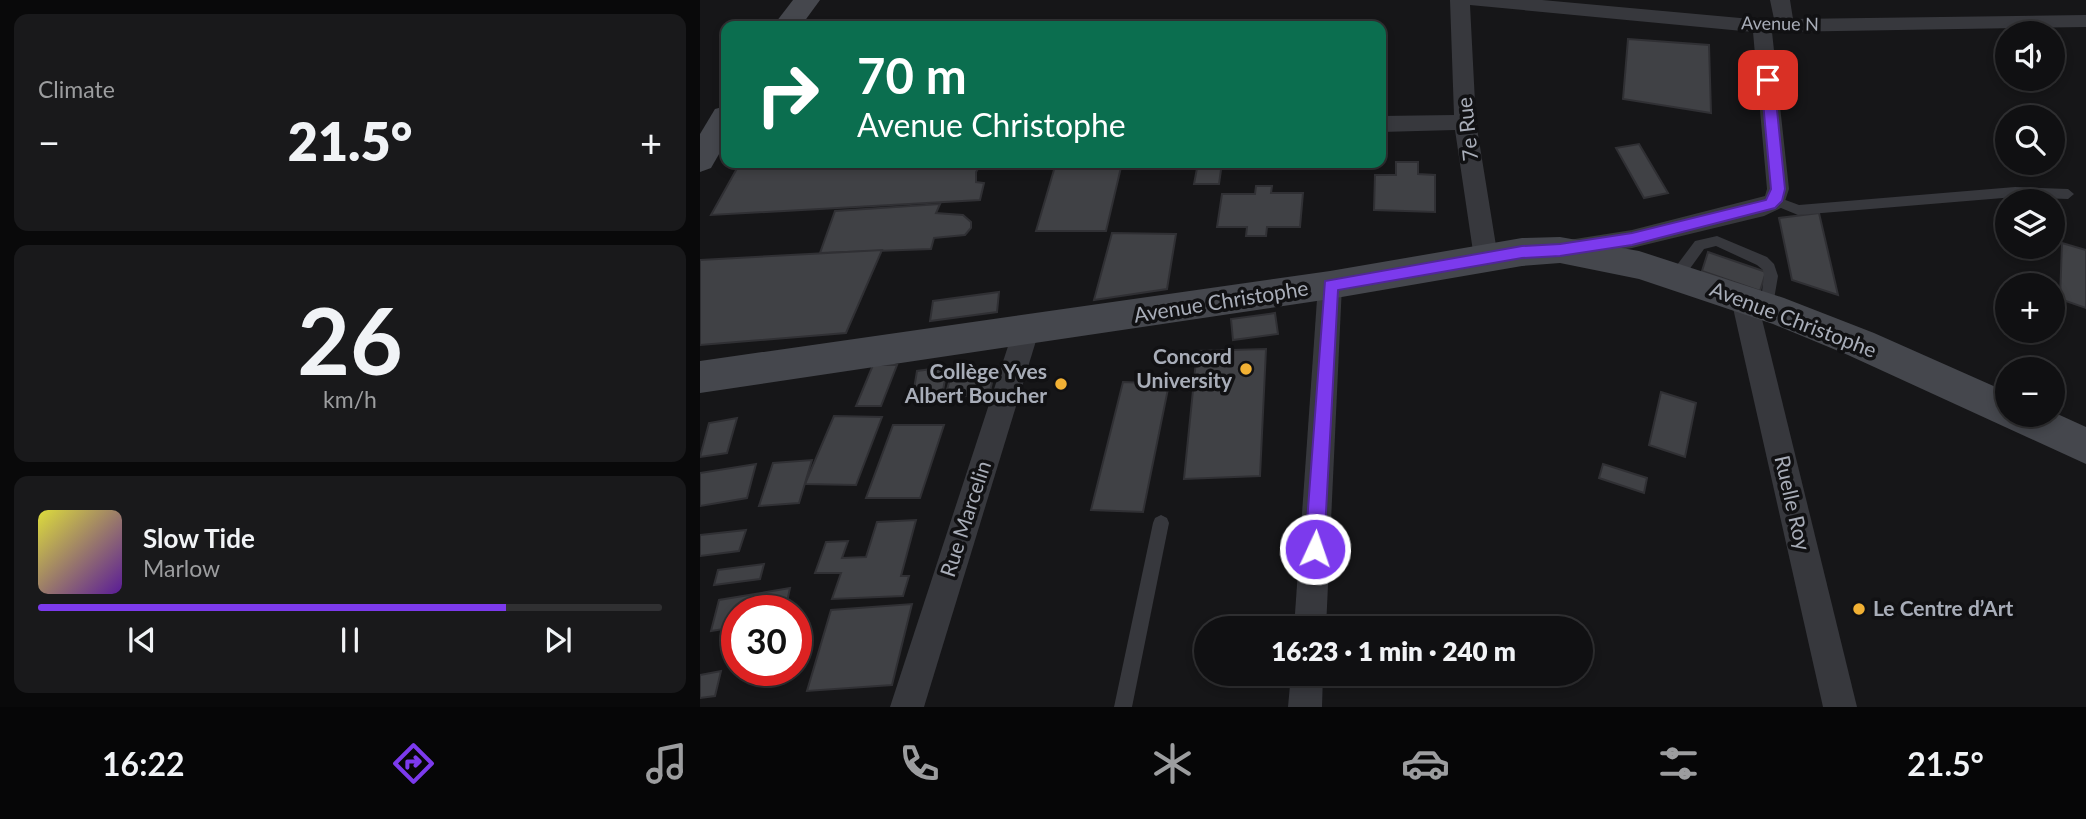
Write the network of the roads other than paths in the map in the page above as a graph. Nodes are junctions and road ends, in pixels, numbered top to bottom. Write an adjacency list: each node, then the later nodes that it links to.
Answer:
1 (807, 0): 5 (street)
2 (1460, 0): 8 (street, 7e Rue)
3 (1474, 0): 7 (street, Avenue N)
4 (1780, 0): 7 (street)
5 (791, 21)
6 (2086, 21): 7 (street, Avenue N)
7 (1774, 26): 13 (street)
8 (1465, 122): 9 (street); 15 (street, 7e Rue)
9 (1386, 124)
10 (721, 128): 11 (street)
11 (711, 150)
12 (2068, 194): 13 (lane)
13 (1775, 201): 14 (street)
14 (1560, 250): 15 (street, Avenue Christophe); 16 (street, Avenue Christophe)
15 (1486, 258): 17 (street, Avenue Christophe)
16 (1676, 277): 18 (street, Avenue Christophe); 18 (lane)
17 (1330, 285): 19 (street, Avenue Christophe); 25 (street)
18 (1756, 303): 21 (street, Avenue Christophe); 30 (street, Ruelle Roy)
19 (1026, 331): 20 (street, Avenue Christophe); 27 (street, Rue Marcelin)
20 (700, 377)
21 (1995, 405)
22 (2044, 427): 23 (street)
23 (2086, 446)
24 (1161, 523): 28 (lane)
25 (1311, 616)
26 (1306, 686): 29 (street)
27 (907, 707)
28 (1123, 707)
29 (1305, 707)
30 (1840, 707)

